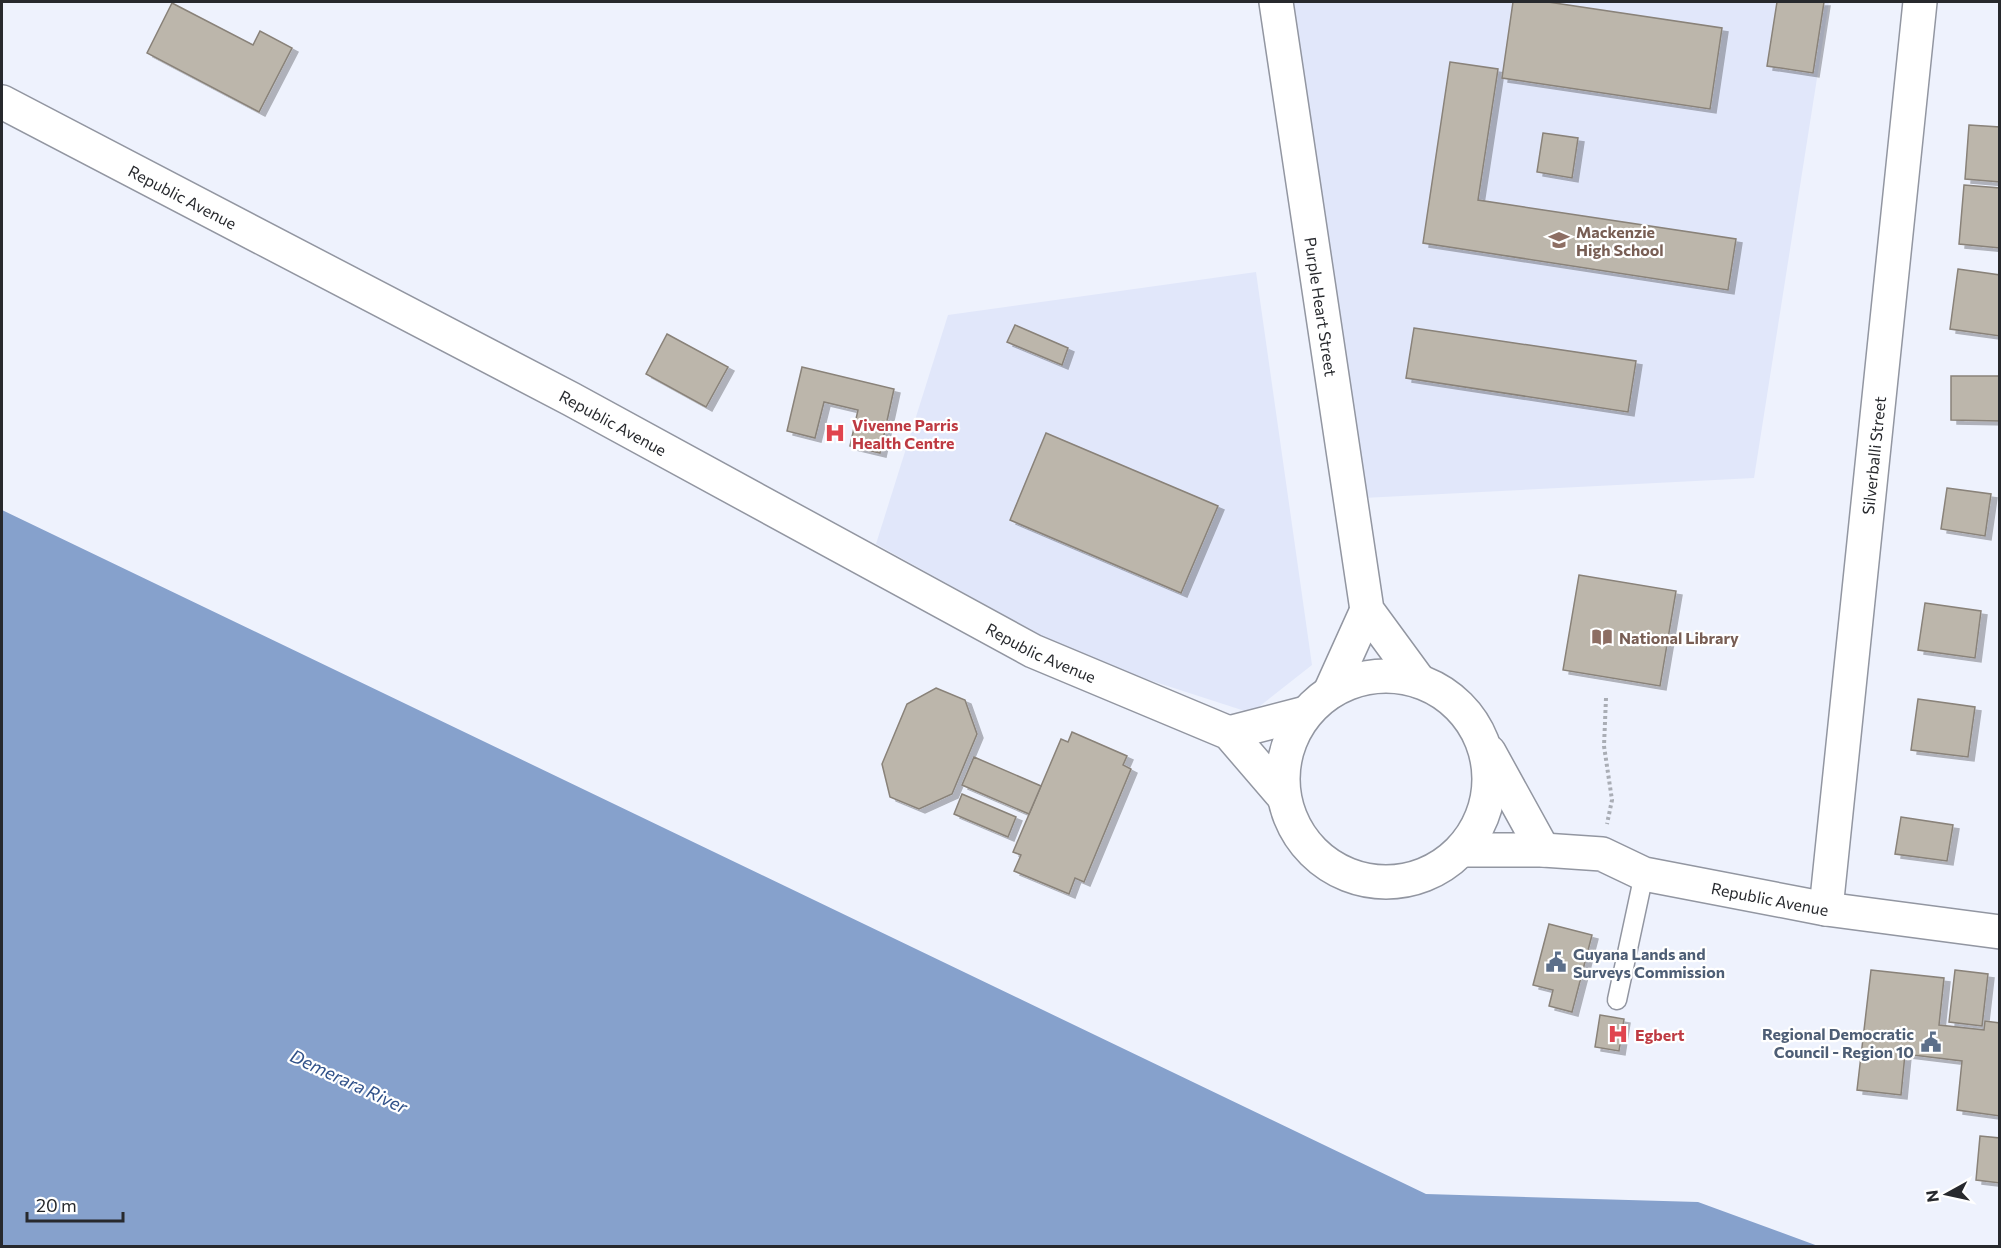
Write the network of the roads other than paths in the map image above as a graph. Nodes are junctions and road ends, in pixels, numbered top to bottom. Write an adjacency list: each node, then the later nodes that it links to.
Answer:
1 (1276, 2): 4 (street, Purple Heart Street)
2 (1920, 2): 14 (street, Silverballi Street)
3 (2, 102): 8 (street, Republic Avenue)
4 (1367, 610): 5 (street, Purple Heart Street); 6 (street)
5 (1419, 681): 6 (street); 9 (street)
6 (1330, 692): 7 (street)
7 (1306, 713): 8 (street); 10 (street)
8 (1229, 733): 10 (street, Republic Avenue)
9 (1480, 735): 11 (street); 12 (street)
10 (1284, 797): 11 (street)
11 (1463, 850): 12 (street, Republic Avenue)
12 (1543, 850): 13 (street, Republic Avenue)
13 (1644, 874): 14 (street, Republic Avenue); 16 (lane)
14 (1826, 909): 15 (street, Republic Avenue)
15 (2000, 932)
16 (1617, 1000)

